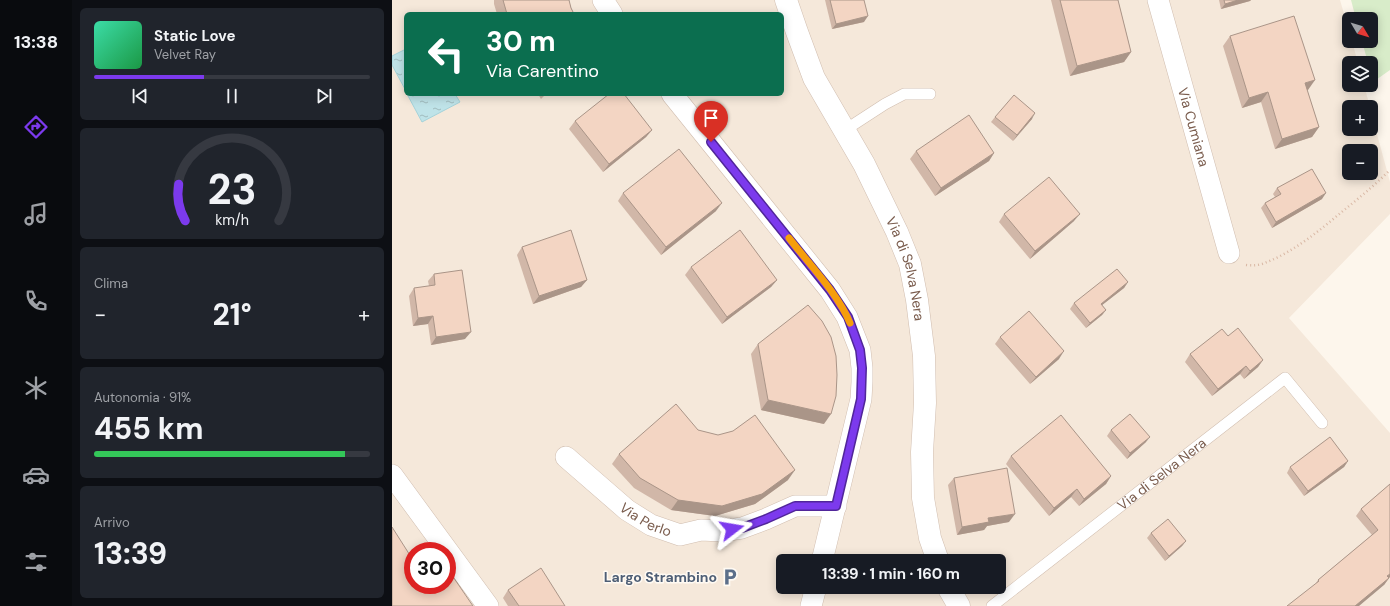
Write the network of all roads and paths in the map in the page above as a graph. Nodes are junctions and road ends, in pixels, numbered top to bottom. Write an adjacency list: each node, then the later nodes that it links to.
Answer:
1 (603, 0): 4 (street)
2 (786, 0): 7 (street, Via di Selva Nera)
3 (1158, 0): 9 (street, Via Cumiana)
4 (611, 12)
5 (930, 94): 7 (lane)
6 (674, 96): 13 (street)
7 (845, 130): 15 (street, Via di Selva Nera)
8 (1390, 170): 9 (path)
9 (1229, 254)
10 (1322, 423): 21 (lane, Via di Selva Nera)
11 (566, 457): 13 (street, Via Perlo)
12 (392, 475): 18 (street)
13 (836, 506): 14 (street)
14 (824, 554)
15 (936, 554)
16 (814, 594): 19 (street)
17 (952, 594): 20 (street)
18 (488, 606)
19 (811, 606)
20 (959, 606)
21 (992, 606)

